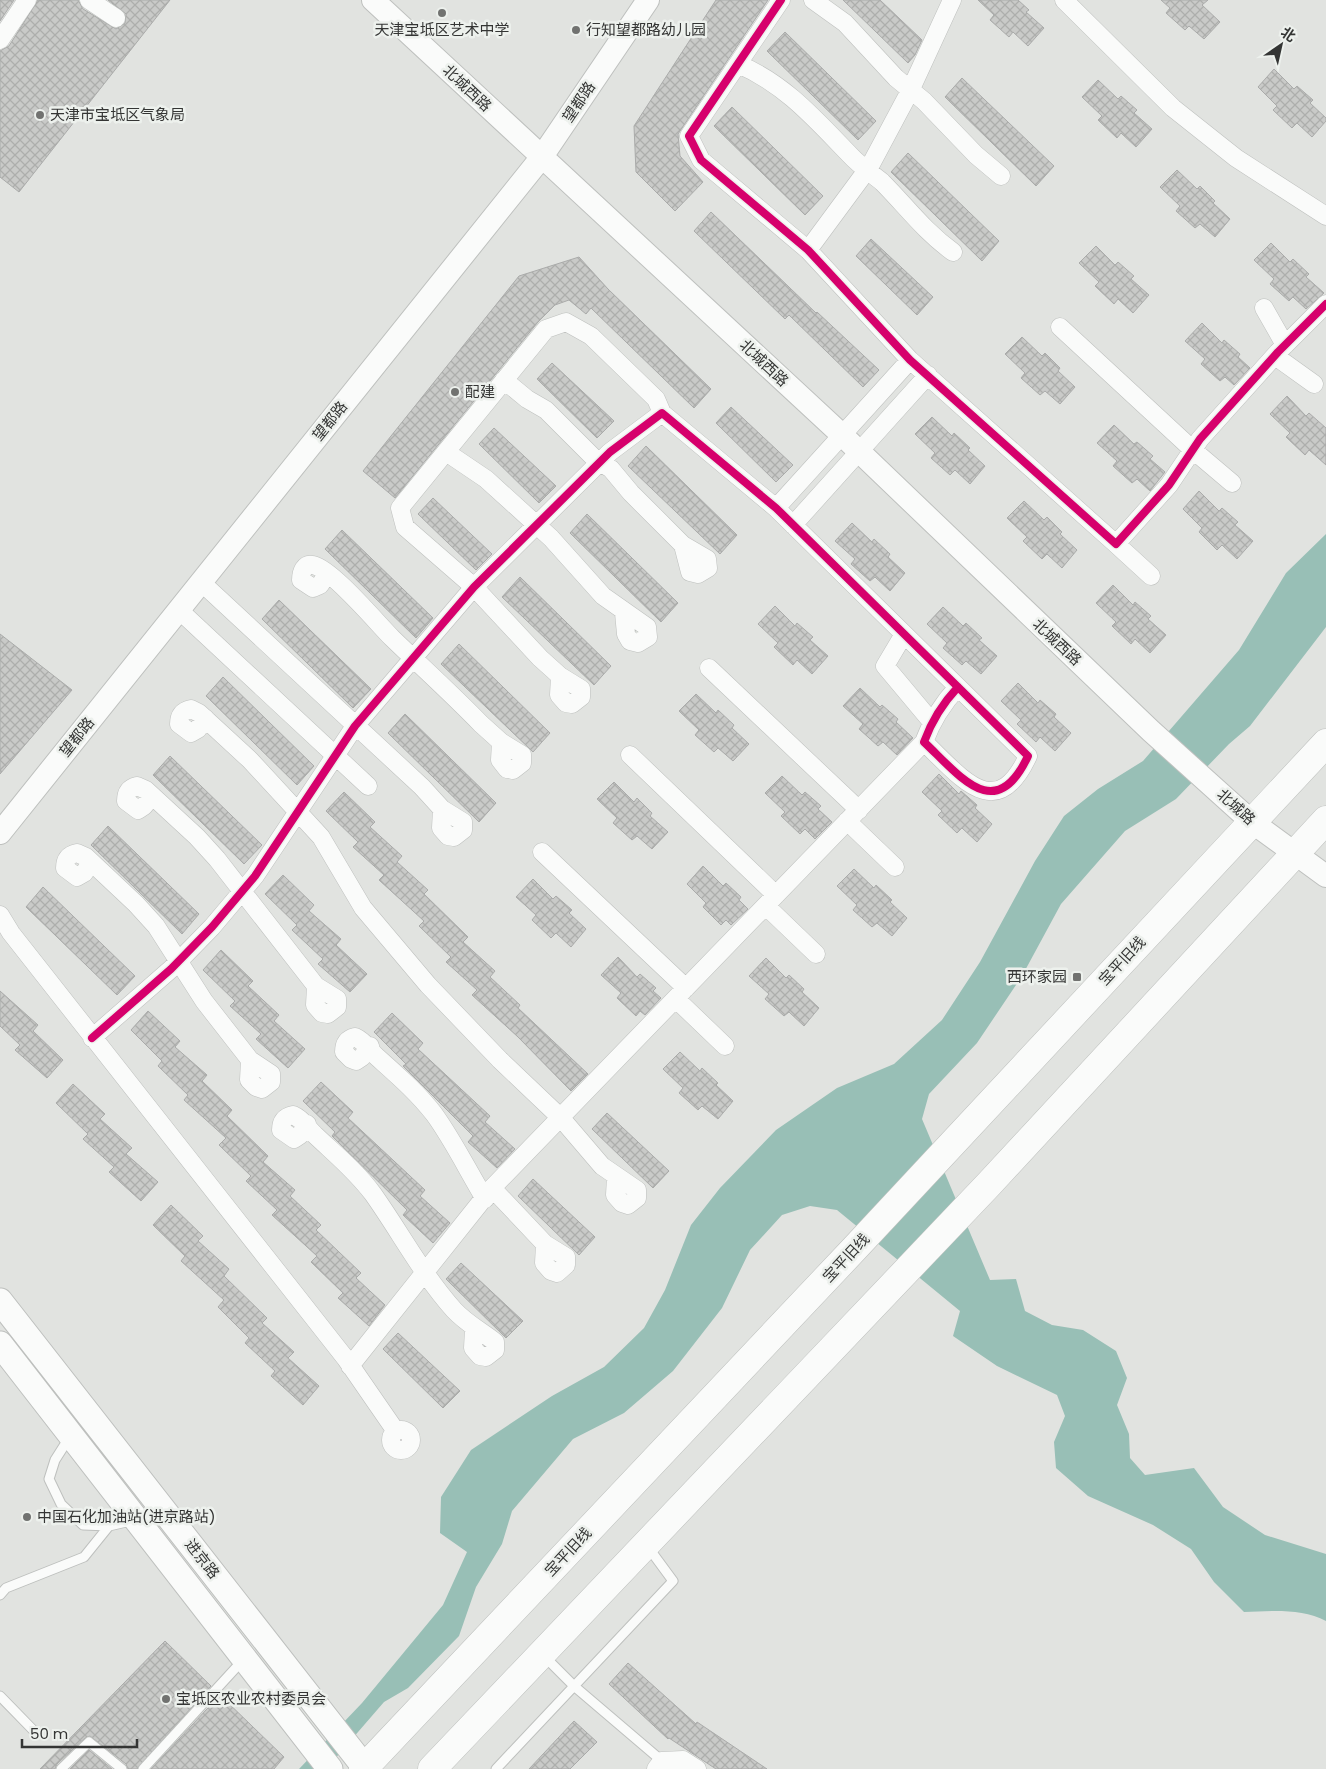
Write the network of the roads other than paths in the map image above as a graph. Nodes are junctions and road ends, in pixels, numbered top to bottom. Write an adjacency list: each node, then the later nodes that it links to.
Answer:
1 (27, 0): 10 (street)
2 (89, 0): 9 (street)
3 (373, 0): 13 (street, 北城西路)
4 (648, 0): 13 (street, 望都路)
5 (781, 0): 11 (street)
6 (812, 0): 12 (street)
7 (952, 0): 12 (street)
8 (1064, 0): 16 (street)
9 (116, 18)
10 (0, 40)
11 (738, 64): 14 (street); 17 (street)
12 (910, 91): 14 (street); 15 (street)
13 (541, 158): 28 (street, 北城西路); 41 (street, 望都路)
14 (866, 170): 17 (street); 18 (street)
15 (1000, 176)
16 (1326, 216)
17 (808, 250): 23 (street)
18 (952, 252)
19 (1326, 304): 22 (street)
20 (1264, 308): 22 (street)
21 (1060, 326): 29 (street)
22 (1280, 350): 26 (street); 29 (street)
23 (910, 360): 24 (street); 28 (street)
24 (928, 375): 31 (street); 37 (street)
25 (504, 380): 27 (street); 30 (street); 32 (street)
26 (1314, 384)
27 (662, 413): 32 (street); 34 (street)
28 (842, 435): 31 (street, 北城西路); 34 (street)
29 (1193, 450): 33 (street); 37 (street)
30 (446, 452): 35 (street); 42 (street)
31 (858, 453): 36 (street); 53 (street, 北城西路)
32 (601, 461): 35 (street); 38 (street)
33 (1232, 483)
34 (776, 508): 36 (street)
35 (535, 525): 42 (street); 44 (street)
36 (793, 525): 45 (street)
37 (1116, 544): 40 (street)
38 (683, 545)
39 (327, 574): 46 (street)
40 (1151, 576)
41 (202, 582): 43 (street, 望都路); 52 (street)
42 (474, 586): 46 (street); 48 (street)
43 (179, 610): 57 (street); 66 (street, 望都路)
44 (624, 613)
45 (904, 634): 49 (street); 51 (street)
46 (414, 657): 52 (street); 54 (street)
47 (710, 668): 63 (street)
48 (560, 676)
49 (958, 687): 51 (street); 55 (street)
50 (205, 718): 62 (street)
51 (931, 721): 55 (street)
52 (355, 726): 57 (street); 61 (street)
53 (1151, 731): 65 (street, 北城路)
54 (501, 742)
55 (924, 742): 63 (street)
56 (1326, 743): 65 (main road, 宝平旧线)
57 (335, 754): 59 (street); 62 (street)
58 (630, 755): 73 (street)
59 (368, 786)
60 (152, 796): 72 (street)
61 (442, 809)
62 (298, 814): 72 (street); 84 (street)
63 (853, 816): 70 (street); 73 (street)
64 (1326, 820): 68 (main road)
65 (1252, 822): 68 (street, 北城路); 106 (main road, 宝平旧线)
66 (0, 833)
67 (542, 852): 79 (street)
68 (1294, 854): 71 (street, 北城路); 98 (main road)
69 (91, 862): 77 (street)
70 (895, 867)
71 (1326, 876)
72 (243, 890): 77 (street); 78 (street)
73 (771, 900): 76 (street); 79 (street)
74 (0, 915): 75 (street)
75 (6, 934): 80 (street)
76 (816, 954)
77 (178, 961): 80 (street); 83 (street)
78 (316, 986)
79 (681, 994): 82 (street); 84 (street)
80 (92, 1038): 93 (street)
81 (370, 1046): 87 (street)
82 (725, 1046)
83 (250, 1060)
84 (561, 1118): 86 (street); 87 (street)
85 (307, 1124): 89 (street)
86 (616, 1177)
87 (489, 1194): 88 (street); 89 (street)
88 (545, 1244)
89 (425, 1273): 91 (street); 93 (street)
90 (0, 1302): 106 (main road, 进京路)
91 (474, 1329)
92 (0, 1344): 95 (main road, 进京路)
93 (350, 1366): 94 (street)
94 (395, 1430)
95 (71, 1436): 96 (main road, 进京路); 97 (lane)
96 (137, 1520): 97 (lane); 101 (main road, 进京路)
97 (109, 1526): 99 (lane)
98 (647, 1544): 100 (main road); 102 (lane)
99 (0, 1596)
100 (542, 1655): 102 (lane); 111 (main road)
101 (244, 1658): 109 (lane); 110 (main road, 进京路)
102 (574, 1686): 105 (lane); 112 (lane)
103 (0, 1696): 104 (lane)
104 (36, 1733)
105 (659, 1765): 113 (street)
106 (364, 1768)
107 (61, 1769): 108 (lane)
108 (122, 1769)
109 (143, 1769)
110 (330, 1769)
111 (432, 1769)
112 (496, 1769)
113 (697, 1769)

